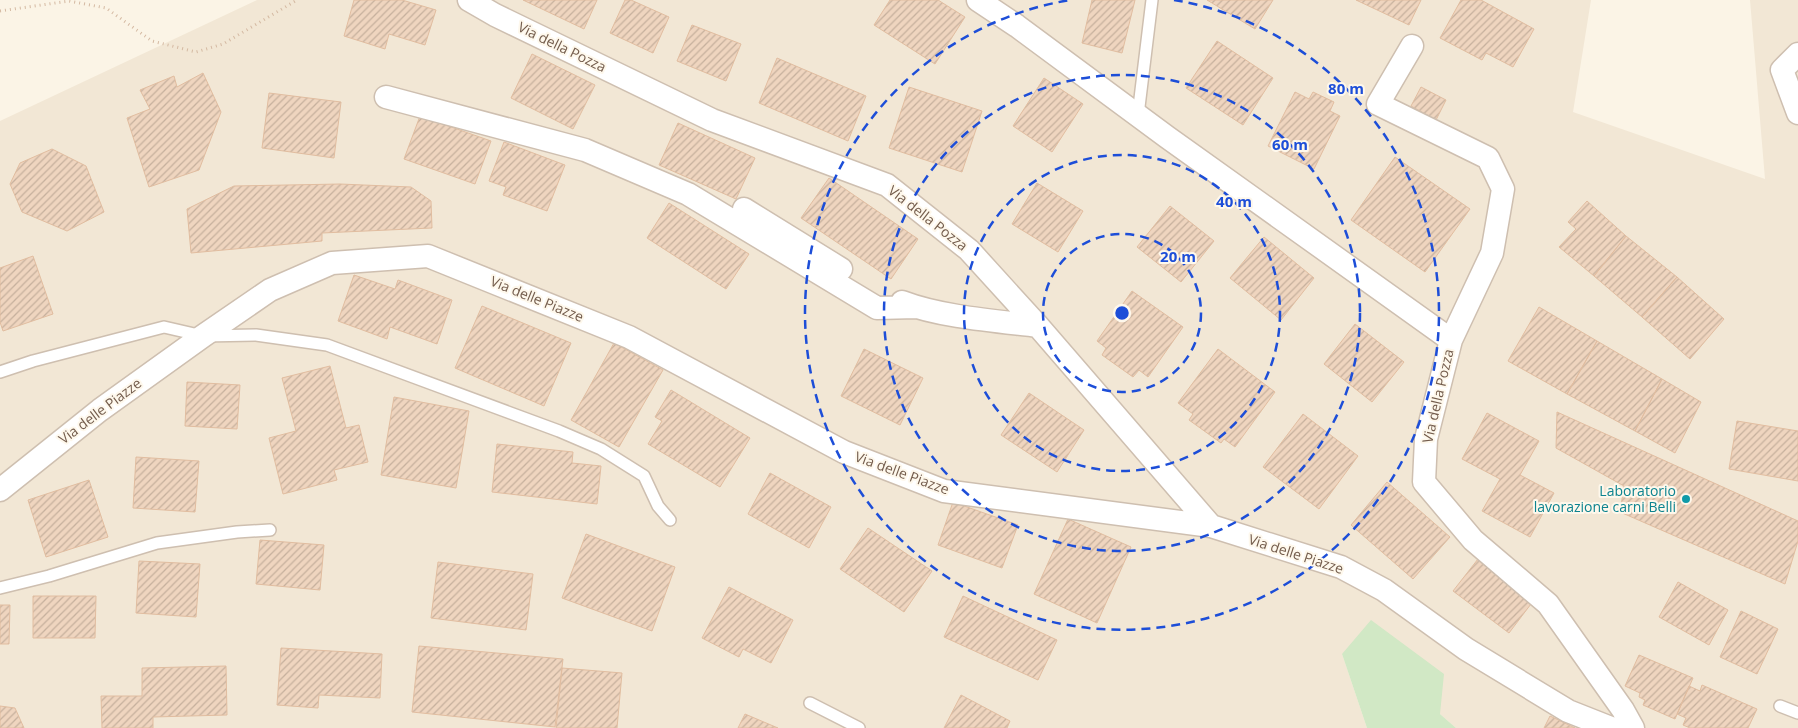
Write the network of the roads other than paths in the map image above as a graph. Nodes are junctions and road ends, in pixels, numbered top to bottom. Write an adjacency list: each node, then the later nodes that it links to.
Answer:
1 (469, 0): 11 (street, Via della Pozza)
2 (978, 0): 8 (street, Via della Pozza)
3 (1152, 0): 8 (lane)
4 (1412, 46): 13 (street)
5 (1798, 54): 7 (street)
6 (386, 97): 10 (street)
7 (1798, 113)
8 (1138, 115): 13 (street, Via della Pozza)
9 (744, 209): 10 (street)
10 (916, 307): 11 (street)
11 (1038, 326): 17 (street, Via della Pozza)
12 (203, 336): 14 (lane); 15 (street, Via delle Piazze); 16 (lane); 17 (street, Via delle Piazze)
13 (1451, 340): 25 (street, Via della Pozza)
14 (0, 372)
15 (0, 490)
16 (670, 520)
17 (1211, 526): 24 (street, Via delle Piazze)
18 (270, 530): 19 (lane)
19 (0, 588)
20 (810, 703): 23 (lane)
21 (1780, 706): 22 (lane)
22 (1798, 713)
23 (859, 728)
24 (1611, 728)
25 (1634, 728)

